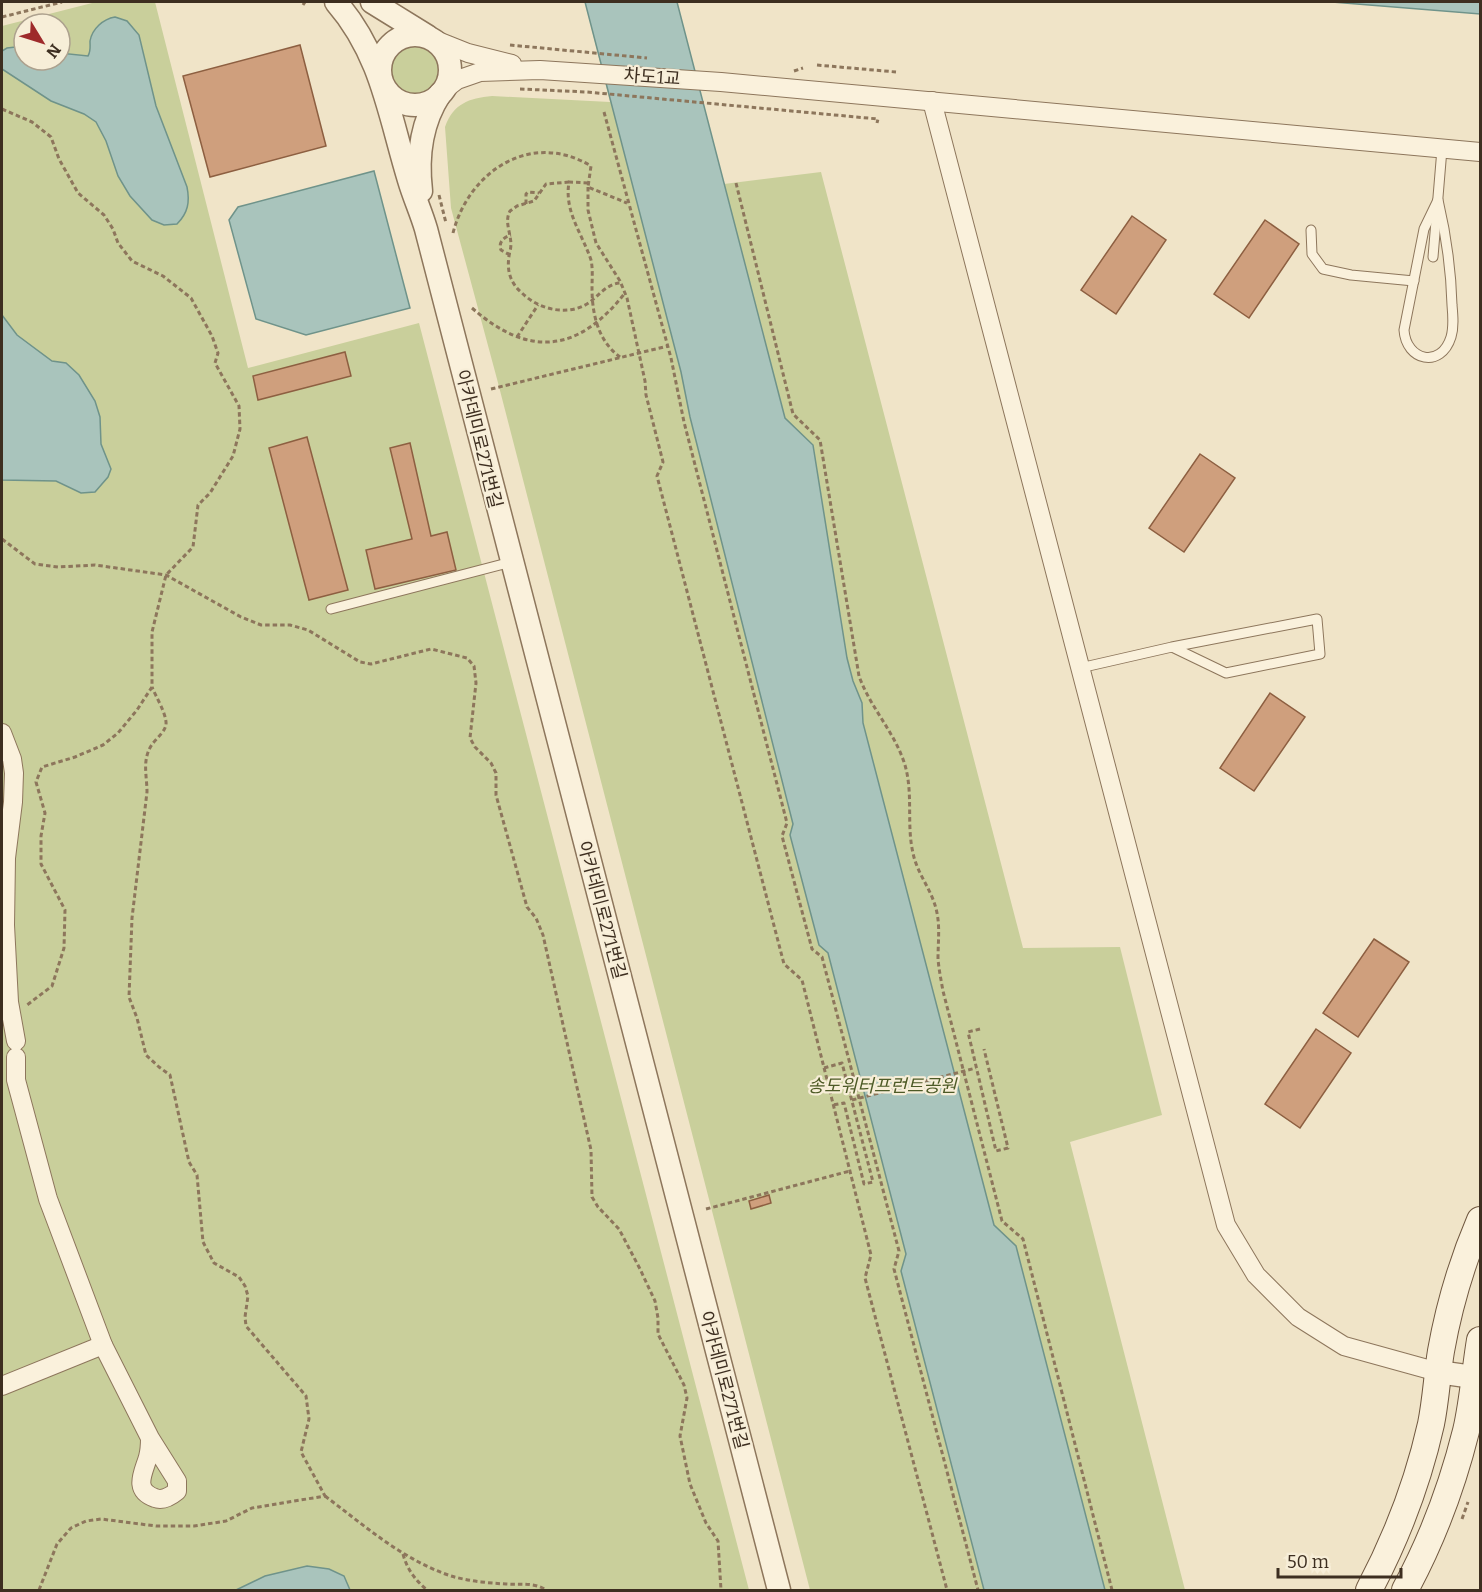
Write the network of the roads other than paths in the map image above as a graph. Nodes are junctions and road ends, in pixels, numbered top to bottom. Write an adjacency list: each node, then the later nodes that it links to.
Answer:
1 (336, 2): 5 (street)
2 (372, 2): 3 (street)
3 (434, 39): 4 (street); 5 (street); 6 (street)
4 (540, 70): 6 (street); 7 (street, 차도1교)
5 (383, 85): 6 (street); 11 (street)
6 (442, 92): 11 (street)
7 (932, 101): 8 (street, 차도1교); 18 (street)
8 (1442, 149): 9 (street, 차도1교); 10 (lane)
9 (1480, 152)
10 (1438, 200): 13 (lane); 14 (lane); 14 (lane)
11 (426, 229): 15 (street, 아카데미로271번길)
12 (1311, 230): 14 (lane)
13 (1433, 257)
14 (1414, 281)
15 (511, 562): 16 (lane); 30 (street, 아카데미로271번길)
16 (331, 609)
17 (1172, 647): 17 (lane); 18 (lane)
18 (1080, 668): 26 (street)
19 (2, 733): 21 (street)
20 (2, 1027): 21 (street)
21 (16, 1049): 22 (street)
22 (6, 1074): 25 (street)
23 (1480, 1220): 26 (main road)
24 (1480, 1340): 27 (main road)
25 (103, 1345): 28 (street); 29 (street)
26 (1438, 1372): 27 (street); 31 (main road)
27 (1477, 1378): 32 (main road)
28 (2, 1386)
29 (150, 1437)
30 (779, 1590)
31 (1370, 1590)
32 (1405, 1590)

